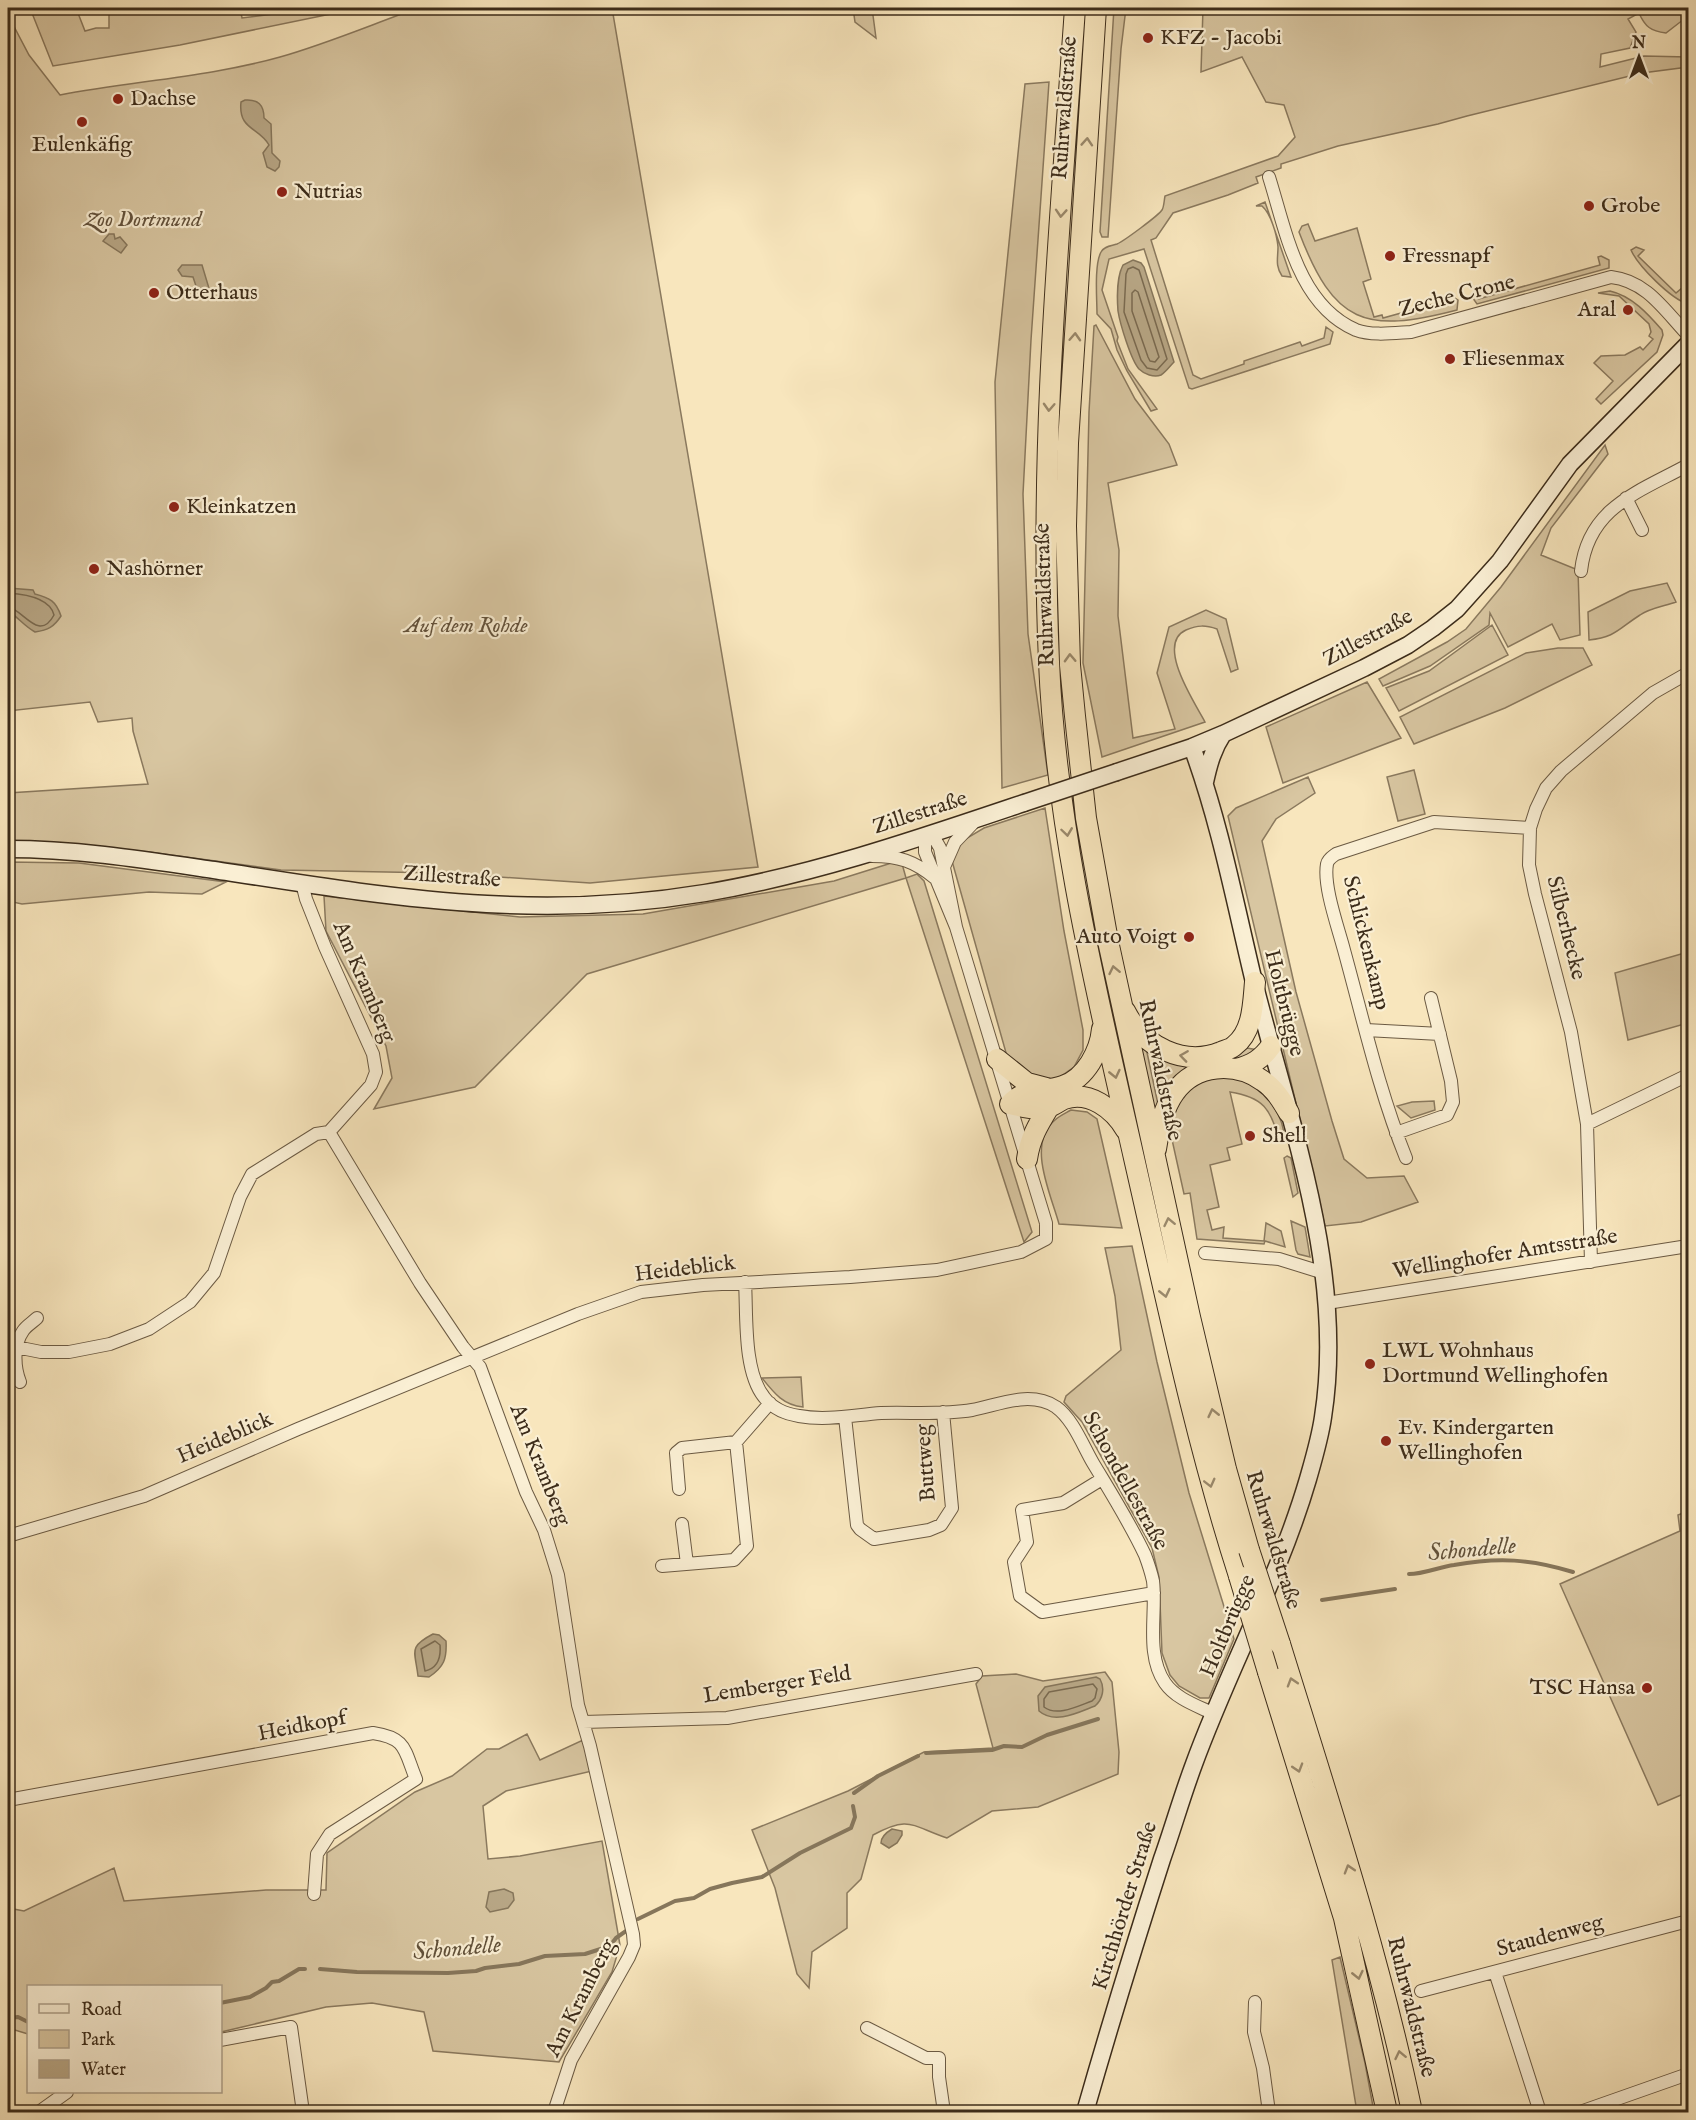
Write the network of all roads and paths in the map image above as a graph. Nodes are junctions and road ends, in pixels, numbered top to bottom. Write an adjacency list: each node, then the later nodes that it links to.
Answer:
1 (1075, 8): 24 (highway, Ruhrwaldstraße, one-way to 24)
2 (1096, 8): 23 (highway, Ruhrwaldstraße, one-way to 2)
3 (1269, 177): 4 (street, Zeche Crone)
4 (1689, 335)
5 (1689, 344): 11 (main road, Zillestraße)
6 (1689, 465): 7 (street)
7 (1626, 498): 8 (street); 9 (street)
8 (1642, 530)
9 (1581, 571)
10 (1689, 673): 15 (street, Silberhecke)
11 (1223, 734): 12 (main road, Zillestraße); 13 (main road)
12 (1192, 747): 13 (main road, Holtbrügge); 14 (main road, Zillestraße, bridge)
13 (1205, 783): 21 (main road, Holtbrügge)
14 (977, 819): 16 (main road, Zillestraße); 19 (street)
15 (1530, 828): 25 (street, Schlickenkamp); 35 (street, Silberhecke)
16 (928, 834): 18 (main road, Zillestraße); 19 (street, Heideblick)
17 (8, 849): 20 (main road, Zillestraße)
18 (858, 856): 19 (street); 20 (main road, Zillestraße)
19 (940, 873): 29 (street, Heideblick)
20 (302, 883): 36 (street, Am Kramberg)
21 (1254, 982): 27 (highway); 28 (main road, Holtbrügge)
22 (1431, 998): 26 (street)
23 (1120, 999): 27 (highway, one-way to 23); 39 (highway, Ruhrwaldstraße)
24 (1102, 1017): 32 (highway); 38 (highway, Ruhrwaldstraße, one-way to 38)
25 (1366, 1030): 26 (street, Schlickenkamp); 37 (street, Schlickenkamp)
26 (1440, 1034): 37 (street)
27 (1234, 1046): 28 (highway)
28 (1271, 1046): 30 (highway); 34 (main road, Holtbrügge)
29 (997, 1059): 32 (highway); 33 (street, Heideblick)
30 (1236, 1069): 34 (highway); 39 (highway)
31 (1689, 1075): 35 (street)
32 (1049, 1098): 33 (highway); 38 (highway); 41 (highway)
33 (1010, 1104): 41 (street, Heideblick)
34 (1289, 1113): 45 (main road, Holtbrügge)
35 (1587, 1124): 44 (street, Silberhecke)
36 (329, 1132): 49 (street); 50 (street, Am Kramberg)
37 (1396, 1132): 40 (street, Schlickenkamp)
38 (1129, 1136): 82 (highway, Ruhrwaldstraße, one-way to 82, bridge)
39 (1155, 1156): 83 (highway, Ruhrwaldstraße, one-way to 39, bridge)
40 (1406, 1158)
41 (1027, 1159): 46 (street, Heideblick)
42 (1689, 1246): 44 (street, Wellinghofer Amtsstraße)
43 (1205, 1253): 45 (street)
44 (1591, 1262): 47 (street, Wellinghofer Amtsstraße)
45 (1324, 1273): 47 (main road, Holtbrügge)
46 (745, 1282): 50 (street, Heideblick); 52 (street)
47 (1327, 1303): 64 (main road, Holtbrügge)
48 (37, 1318): 49 (street)
49 (16, 1347): 51 (street)
50 (472, 1357): 59 (street, Heideblick); 65 (street, Am Kramberg)
51 (20, 1382)
52 (770, 1403): 54 (street, Schondellestraße); 55 (street)
53 (944, 1412): 54 (street, Schondellestraße); 54 (street, Buttweg); 56 (street, Schondellestraße)
54 (845, 1417)
55 (736, 1442): 57 (street); 60 (street)
56 (1102, 1479): 62 (street, Schondellestraße); 62 (street)
57 (680, 1489)
58 (682, 1524): 60 (street)
59 (8, 1536)
60 (687, 1564): 61 (street)
61 (662, 1566)
62 (1154, 1593): 64 (street, Schondellestraße)
63 (976, 1674): 65 (street, Lemberger Feld)
64 (1214, 1714): 80 (main road, Kirchhörder Straße)
65 (583, 1722): 78 (street, Am Kramberg)
66 (8, 1800): 67 (street, Heidkopf)
67 (314, 1894)
68 (1689, 1921): 69 (street, Staudenweg)
69 (1495, 1972): 70 (street, Staudenweg); 84 (street)
70 (1421, 1991)
71 (1255, 2002): 81 (street)
72 (867, 2028): 79 (street)
73 (222, 2040): 77 (street)
74 (1689, 2074): 85 (street)
75 (64, 2093): 76 (street)
76 (39, 2112)
77 (303, 2112)
78 (554, 2112)
79 (944, 2112)
80 (1089, 2112)
81 (1269, 2112)
82 (1387, 2112)
83 (1412, 2112)
84 (1540, 2112)
85 (1580, 2112)

